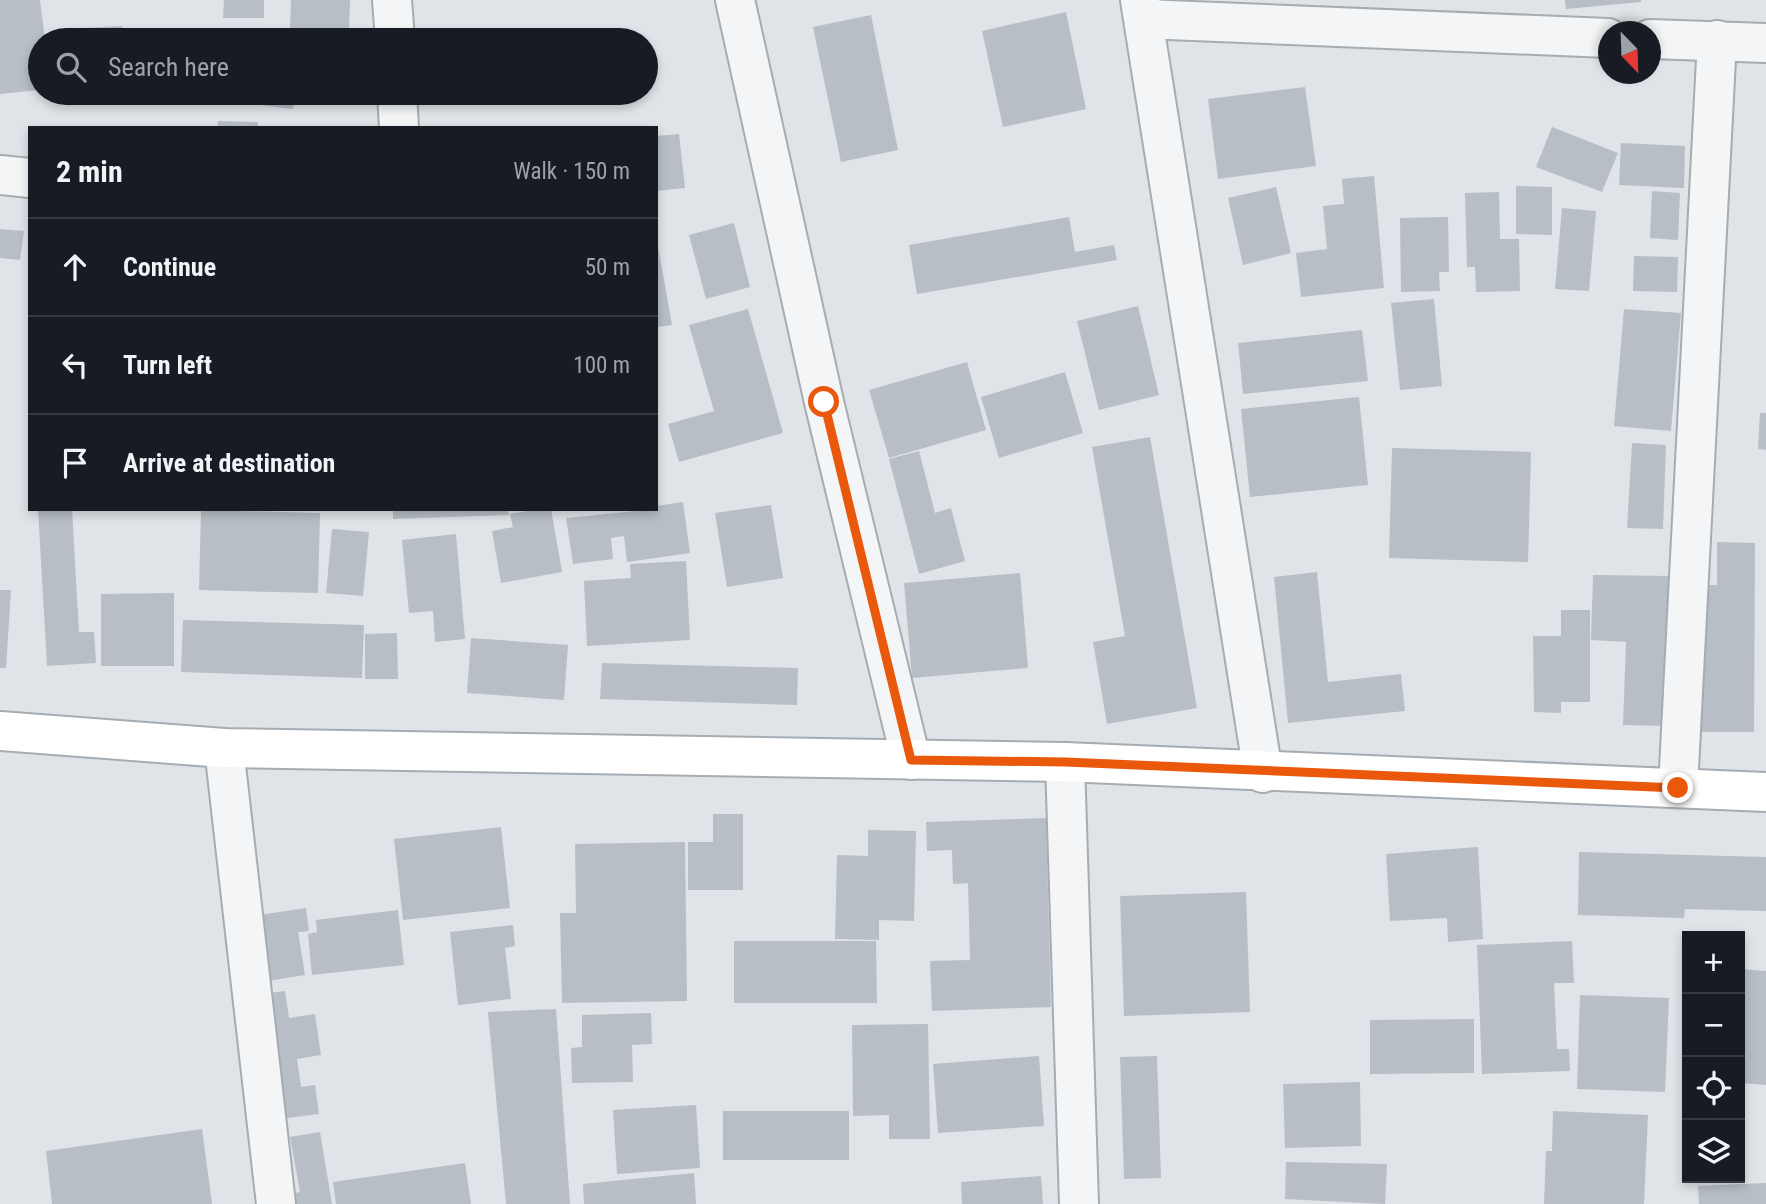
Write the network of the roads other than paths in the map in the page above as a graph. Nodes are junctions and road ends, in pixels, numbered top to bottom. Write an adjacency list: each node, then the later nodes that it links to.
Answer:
1 (392, 0): 4 (street)
2 (735, 0): 15 (street)
3 (1142, 9): 5 (street); 17 (street)
4 (393, 28)
5 (1598, 37)
6 (1661, 39): 7 (street)
7 (1717, 40): 8 (street); 18 (street)
8 (1766, 43)
9 (398, 105): 10 (street)
10 (399, 126)
11 (0, 175): 12 (street)
12 (28, 178)
13 (0, 731): 14 (main road)
14 (224, 748): 15 (main road); 20 (street)
15 (911, 760): 16 (main road)
16 (1065, 762): 17 (main road); 21 (street)
17 (1263, 772): 18 (main road)
18 (1678, 788): 19 (main road)
19 (1766, 792)
20 (276, 1204)
21 (1079, 1204)

